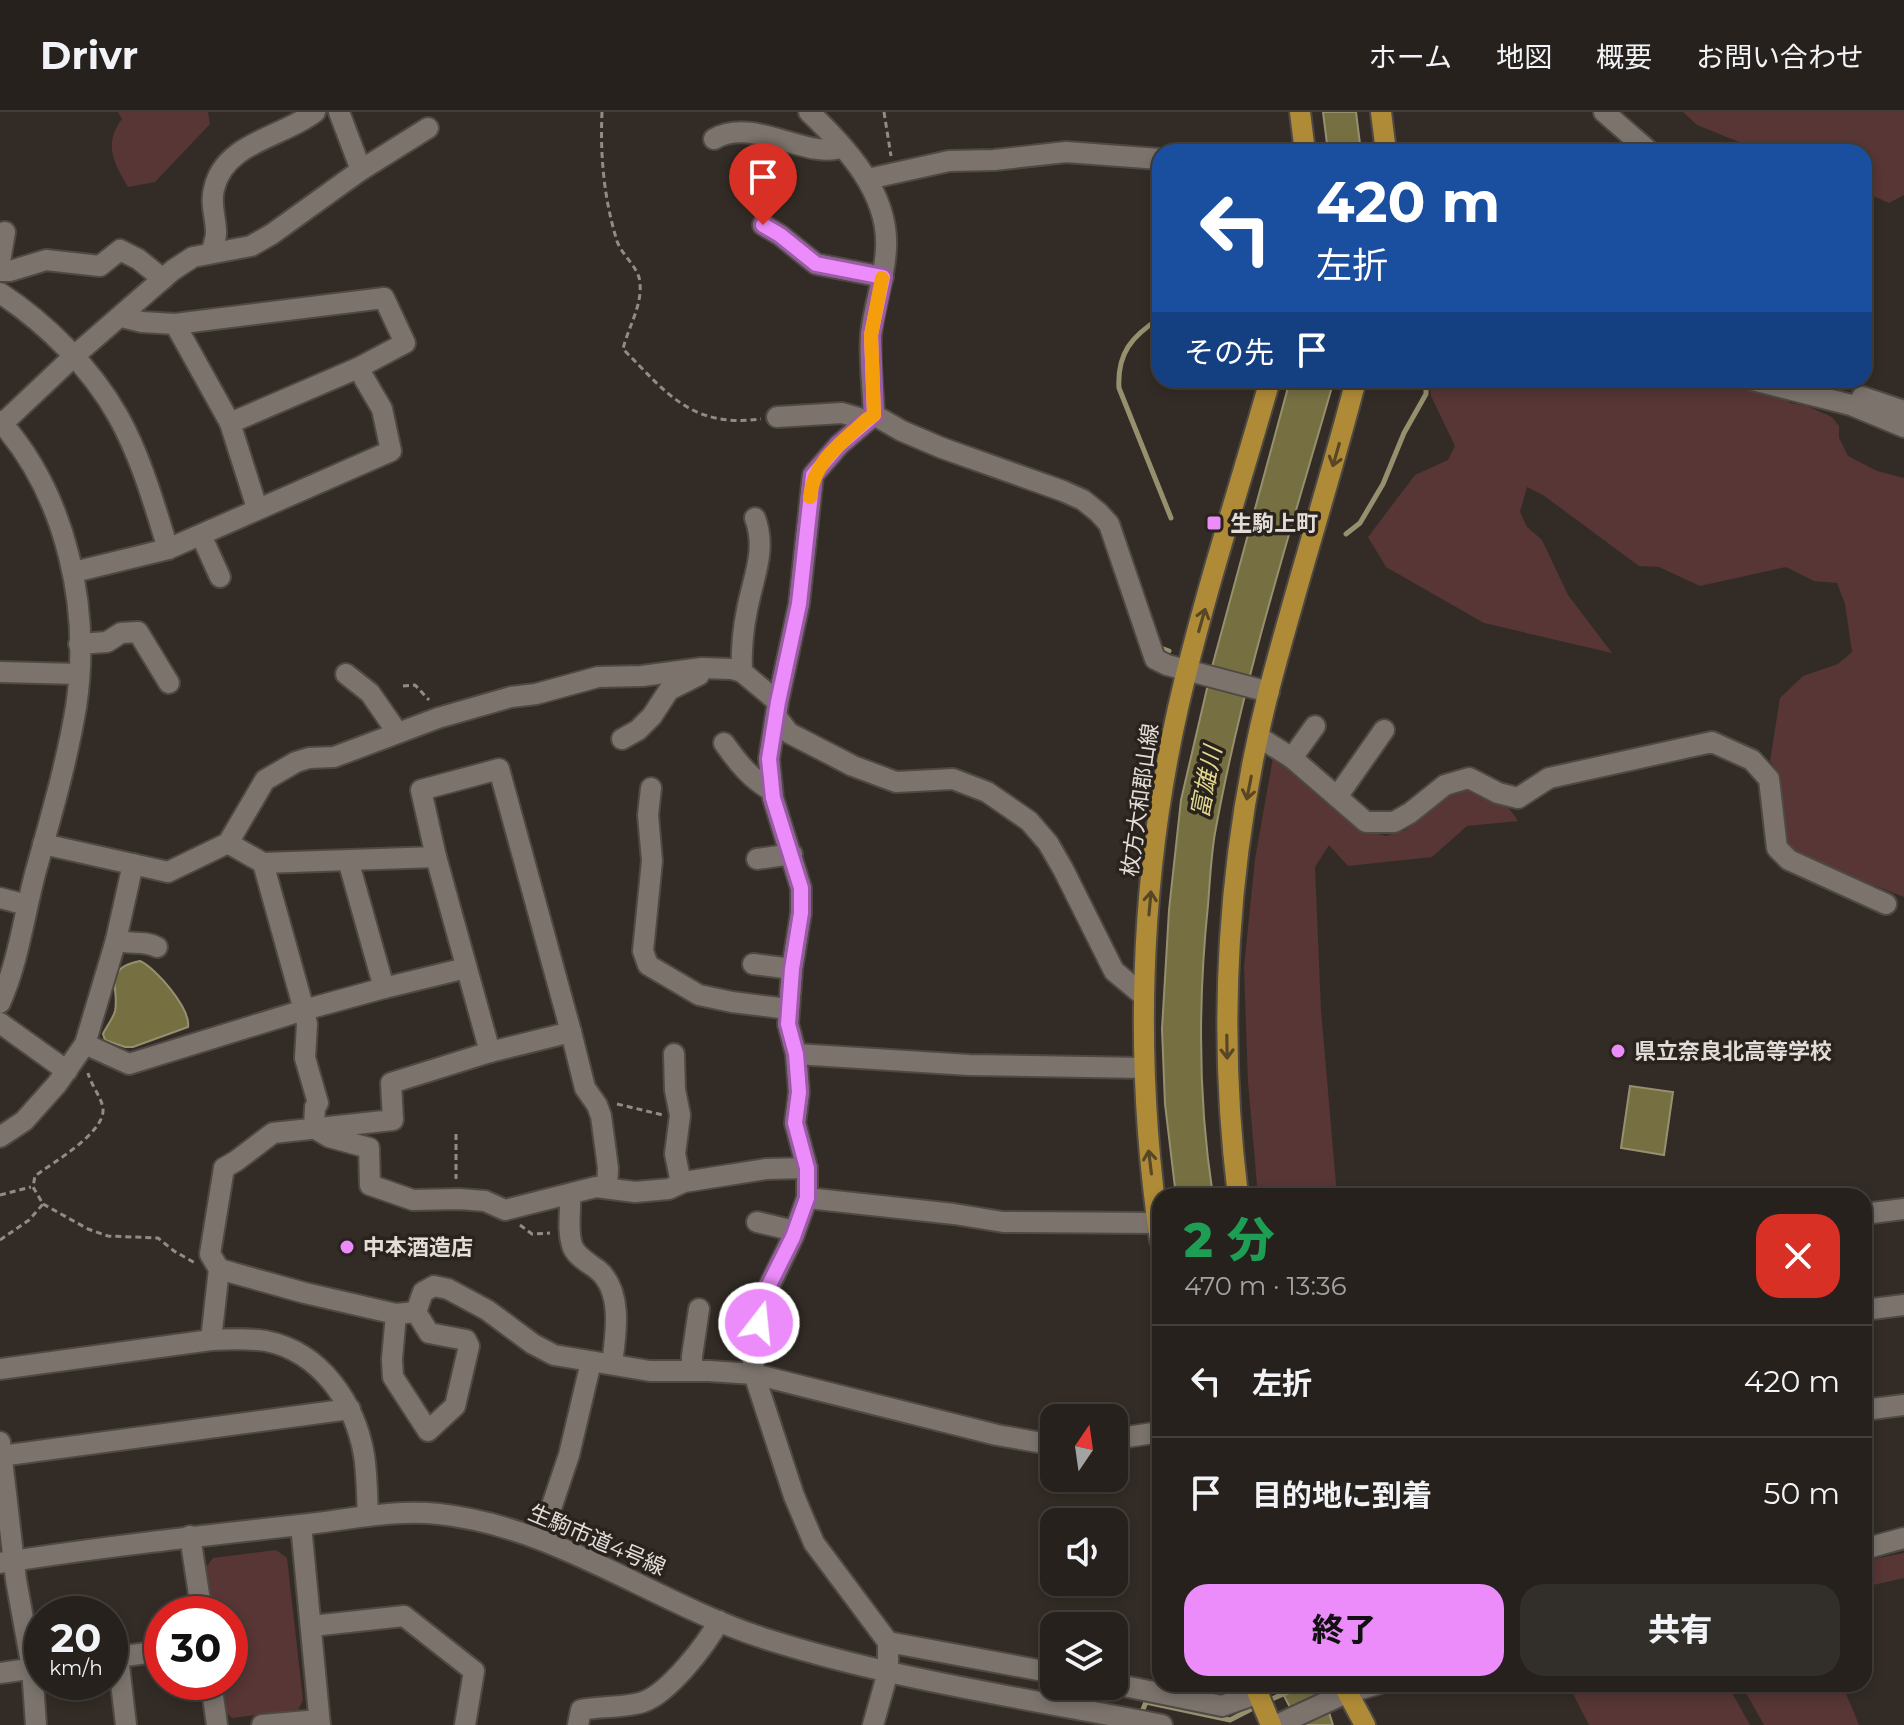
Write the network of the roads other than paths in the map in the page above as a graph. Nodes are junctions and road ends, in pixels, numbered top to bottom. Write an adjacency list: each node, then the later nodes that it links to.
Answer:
1 (315, 112): 18 (street)
2 (339, 112): 14 (street)
3 (809, 112): 12 (street)
4 (1300, 112): 9 (main road)
5 (1381, 112): 10 (main road)
6 (1604, 112): 11 (street)
7 (428, 128): 14 (street)
8 (714, 139): 12 (street)
9 (1304, 144)
10 (1385, 144)
11 (1641, 144)
12 (842, 147): 15 (street)
13 (1152, 158): 15 (street)
14 (361, 170): 18 (street)
15 (868, 179): 21 (street)
16 (763, 225): 21 (street)
17 (5, 232): 19 (street)
18 (212, 251): 22 (street)
19 (0, 262)
20 (0, 271): 22 (street)
21 (883, 277): 34 (street)
22 (163, 279): 24 (street)
23 (0, 293): 26 (street)
24 (122, 317): 25 (street); 26 (street)
25 (175, 324): 27 (street); 36 (street)
26 (73, 357): 35 (street); 41 (street)
27 (358, 368): 36 (street); 38 (street)
28 (1268, 388): 46 (main road, 枚方大和郡山線, one-way to 28)
29 (1354, 388): 52 (main road, one-way to 52)
30 (1784, 388): 37 (street)
31 (1833, 388): 32 (street)
32 (1904, 411)
33 (777, 417): 34 (street)
34 (870, 417): 46 (street); 53 (street)
35 (1, 423): 42 (street)
36 (230, 423): 38 (street)
37 (1904, 427)
38 (257, 508): 40 (street)
39 (755, 518): 48 (street)
40 (201, 535): 41 (street); 43 (street)
41 (168, 549): 42 (street)
42 (74, 572): 44 (street)
43 (220, 577)
44 (79, 644): 49 (street); 51 (street)
45 (712, 668): 48 (street); 56 (street); 58 (street)
46 (1187, 670): 52 (street); 81 (main road, 枚方大和郡山線, one-way to 46)
47 (0, 672): 49 (street)
48 (742, 672): 53 (street)
49 (78, 674): 65 (street)
50 (346, 674): 56 (street)
51 (169, 683)
52 (1269, 692): 57 (main road)
53 (777, 709): 62 (street); 81 (street)
54 (1315, 726): 60 (street)
55 (1384, 730): 63 (street)
56 (397, 732): 64 (street)
57 (1259, 737): 60 (street); 99 (main road, one-way to 99)
58 (622, 739)
59 (724, 743): 62 (street)
60 (1292, 758): 63 (street)
61 (651, 788): 83 (street)
62 (772, 791): 66 (street)
63 (1337, 797): 73 (street)
64 (228, 843): 70 (street); 71 (street)
65 (43, 844): 71 (street); 74 (street)
66 (792, 854): 68 (street); 79 (street)
67 (436, 857): 69 (street); 78 (street); 86 (street)
68 (757, 859)
69 (348, 860): 70 (street); 80 (street)
70 (263, 863): 84 (street)
71 (133, 864): 75 (street)
72 (0, 898): 74 (street)
73 (1886, 904)
74 (27, 905): 82 (street)
75 (116, 940): 76 (street); 87 (street)
76 (157, 947)
77 (753, 964): 79 (street)
78 (466, 968): 80 (street); 88 (street)
79 (792, 969): 83 (street)
80 (384, 988): 84 (street)
81 (1144, 996): 91 (main road, 枚方大和郡山線)
82 (0, 1003)
83 (788, 1009): 90 (street)
84 (304, 1010): 87 (street); 93 (street)
85 (0, 1023): 92 (street)
86 (571, 1032): 88 (street); 97 (street)
87 (82, 1048): 92 (street)
88 (490, 1052): 93 (street)
89 (674, 1054): 96 (street)
90 (796, 1054): 91 (street); 95 (street)
91 (1144, 1068): 98 (main road, 枚方大和郡山線, one-way to 91)
92 (67, 1071): 94 (street)
93 (314, 1128): 100 (street); 107 (street)
94 (0, 1137)
95 (807, 1168): 96 (street); 101 (street)
96 (681, 1183): 97 (street)
97 (607, 1188): 100 (street)
98 (1154, 1188)
99 (1237, 1188)
100 (570, 1195): 114 (street)
101 (807, 1198): 105 (street); 106 (street)
102 (1904, 1209): 103 (street)
103 (1872, 1213)
104 (757, 1222): 105 (street)
105 (795, 1231): 117 (street)
106 (1152, 1231)
107 (219, 1271): 111 (street); 112 (street)
108 (1904, 1305): 110 (street)
109 (699, 1309): 116 (street)
110 (1872, 1309)
111 (406, 1313): 111 (street); 113 (street)
112 (211, 1340): 115 (street); 119 (street)
113 (591, 1362): 114 (street); 128 (street)
114 (612, 1364): 116 (street)
115 (0, 1369)
116 (692, 1371): 117 (street)
117 (754, 1374): 123 (street); 136 (street)
118 (1904, 1405): 120 (street)
119 (350, 1409): 124 (street); 125 (street)
120 (1872, 1409)
121 (1152, 1433): 122 (street)
122 (1128, 1437)
123 (1040, 1443)
124 (1, 1451): 131 (street)
125 (368, 1516): 126 (street, 生駒市道4号線); 128 (street, 生駒市道4号線)
126 (301, 1525): 127 (street, 生駒市道4号線); 135 (street)
127 (190, 1536): 131 (street, 生駒市道4号線); 132 (street)
128 (541, 1538): 134 (street, 生駒市道4号線)
129 (1904, 1538): 130 (street)
130 (1872, 1547)
131 (8, 1562): 133 (street)
132 (199, 1596)
133 (24, 1614)
134 (719, 1621): 139 (street, 生駒市道4号線); 157 (street)
135 (312, 1626): 151 (street); 156 (street)
136 (888, 1642): 138 (street); 139 (street)
137 (24, 1670): 140 (street)
138 (1040, 1670)
139 (888, 1672): 150 (street, 生駒市道4号線); 158 (street)
140 (0, 1673)
141 (1128, 1688): 142 (street)
142 (1249, 1692)
143 (1259, 1692): 160 (main road)
144 (1337, 1692): 160 (street)
145 (1347, 1692): 161 (main road)
146 (36, 1700): 152 (street)
147 (122, 1700): 153 (street)
148 (214, 1700): 154 (street)
149 (1110, 1700): 150 (street)
150 (1107, 1714): 159 (street, 生駒市道4号線)
151 (319, 1722): 155 (street)
152 (36, 1725)
153 (126, 1725)
154 (217, 1725)
155 (262, 1725)
156 (465, 1725)
157 (578, 1725)
158 (873, 1725)
159 (1162, 1725)
160 (1274, 1725)
161 (1365, 1725)

